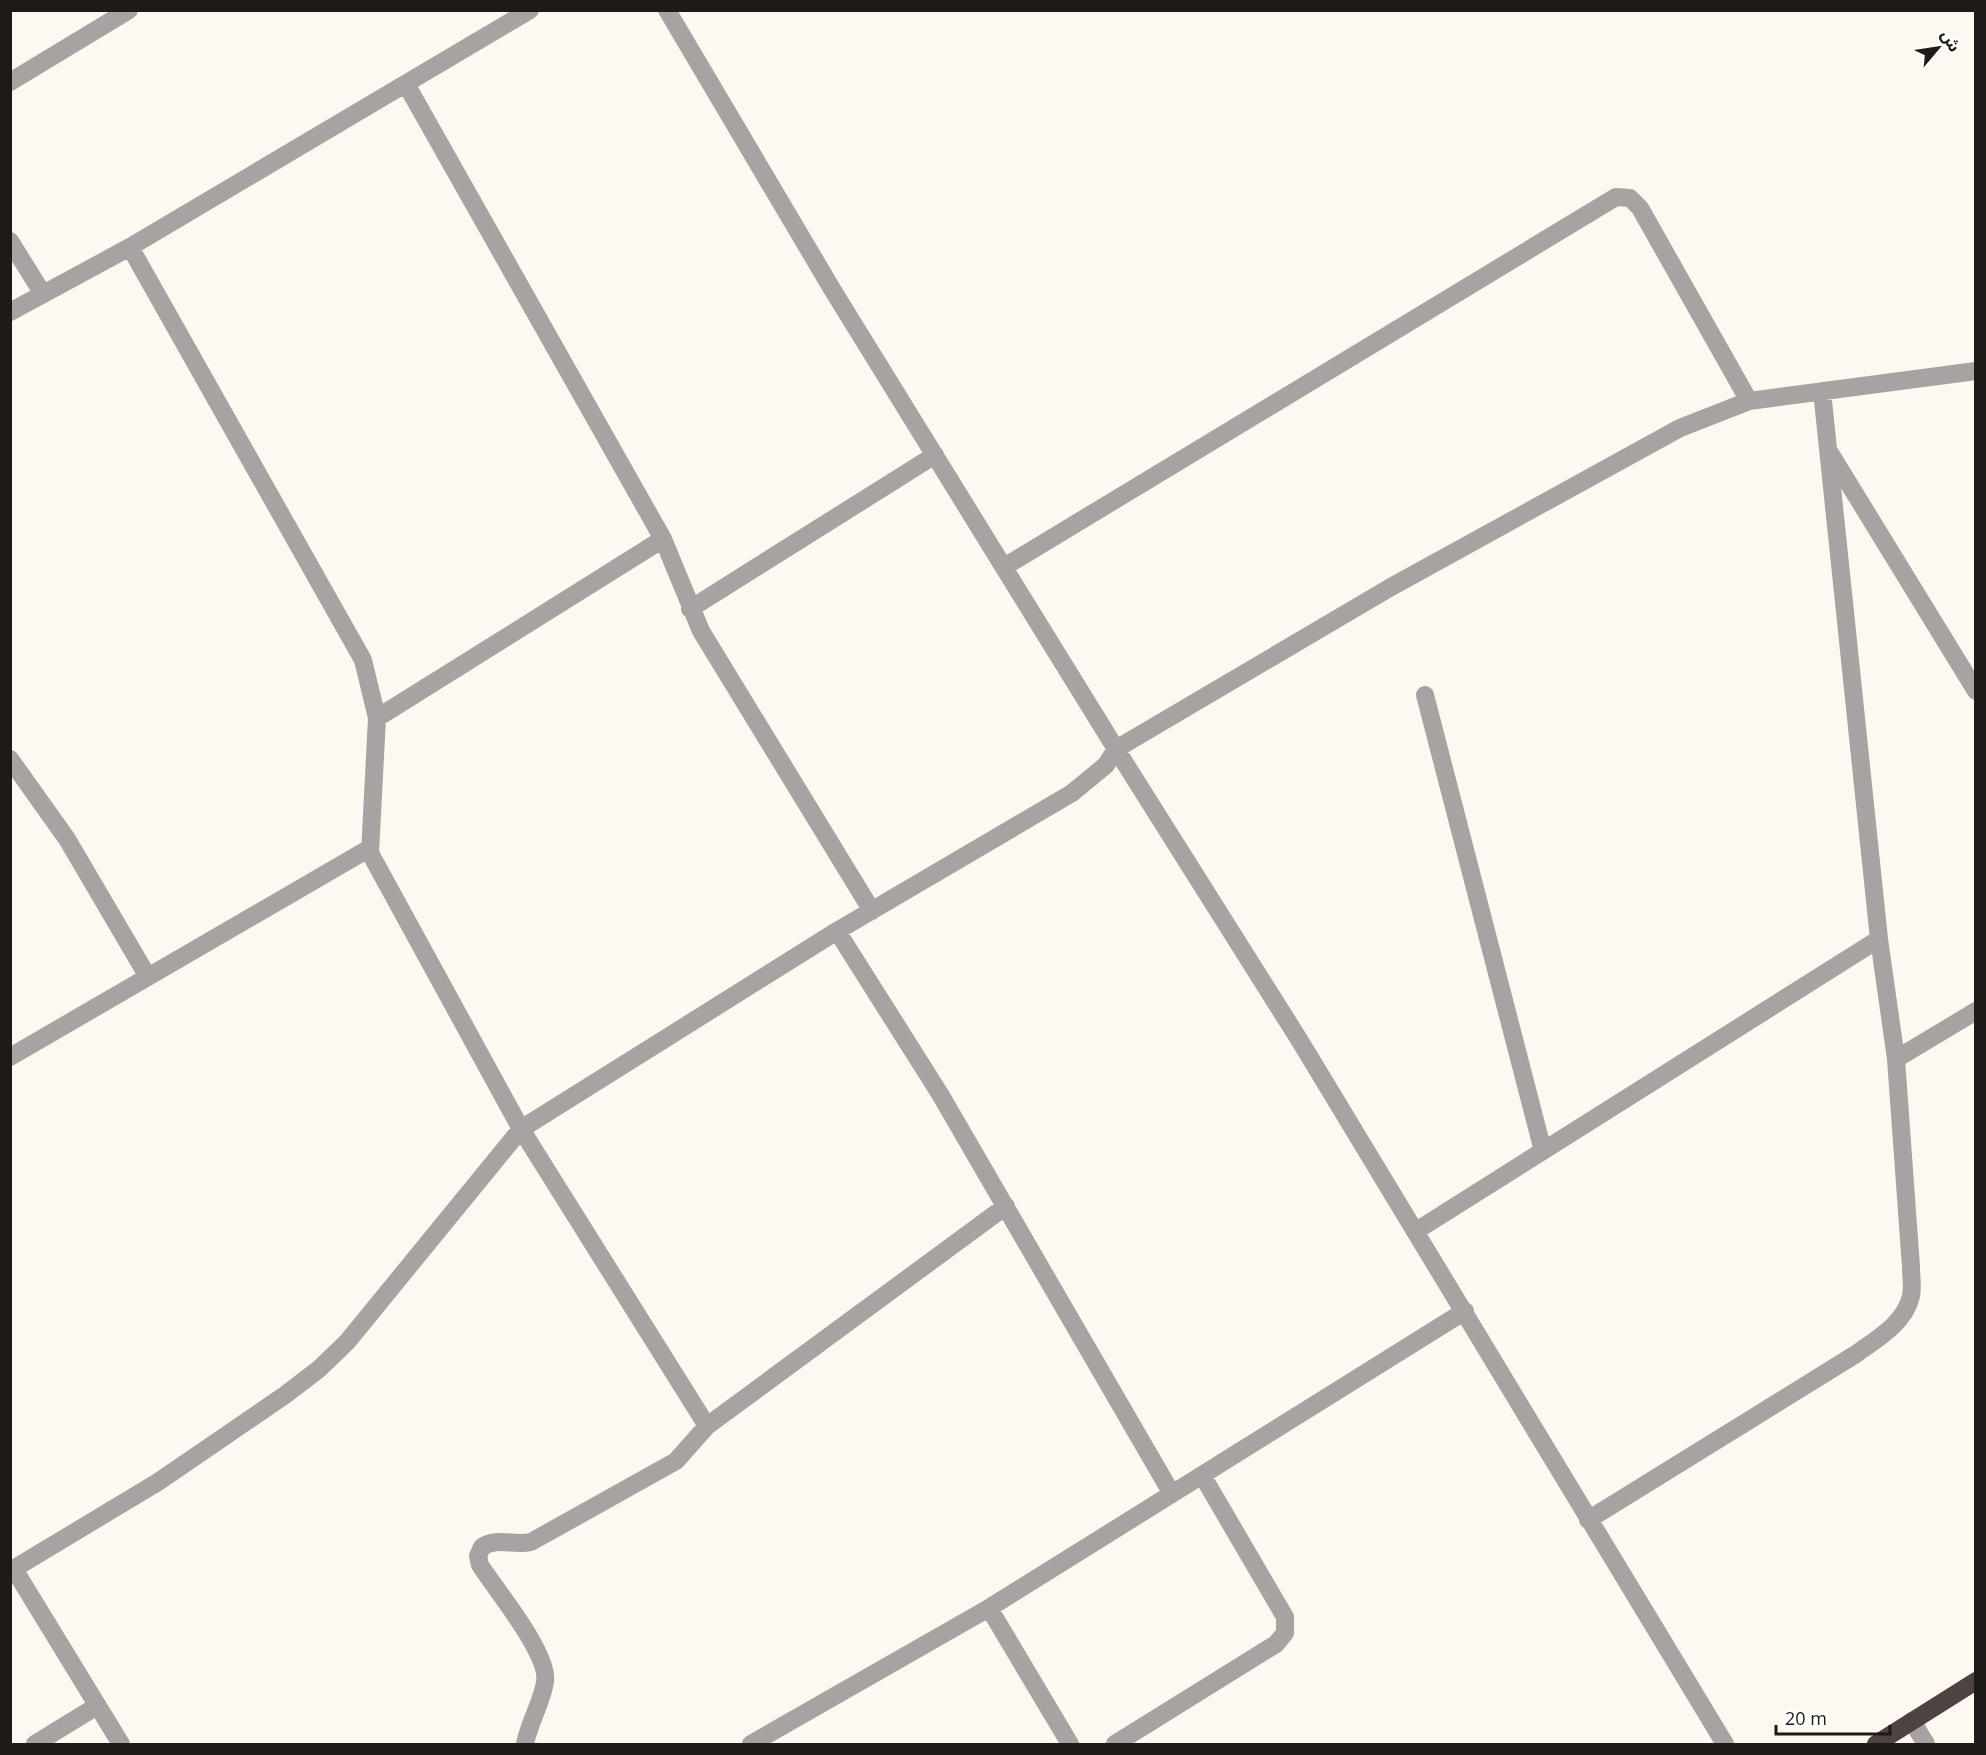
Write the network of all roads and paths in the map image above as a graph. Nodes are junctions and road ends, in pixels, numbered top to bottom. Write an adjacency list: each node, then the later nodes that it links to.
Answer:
1 (129, 10): 4 (street)
2 (530, 10): 5 (street)
3 (667, 10): 14 (street)
4 (10, 82)
5 (406, 84): 7 (street); 15 (street)
6 (10, 241): 8 (street)
7 (130, 247): 8 (street); 20 (street)
8 (43, 294): 9 (street)
9 (10, 312)
10 (1976, 372): 11 (street)
11 (1822, 391): 12 (street); 13 (street)
12 (1749, 401): 16 (street); 21 (street)
13 (1828, 448): 18 (street); 26 (street)
14 (935, 455): 16 (street); 17 (street)
15 (663, 539): 17 (street); 20 (street)
16 (1004, 567): 21 (street)
17 (690, 609): 24 (street)
18 (1976, 691)
19 (1425, 695): 32 (street)
20 (377, 718): 23 (street)
21 (1116, 749): 24 (street); 34 (street)
22 (10, 759): 27 (street)
23 (370, 848): 27 (street); 31 (street)
24 (872, 911): 25 (street)
25 (837, 931): 31 (street); 33 (street)
26 (1879, 939): 30 (street); 32 (street)
27 (148, 977): 29 (street)
28 (1976, 1011): 30 (street)
29 (10, 1057)
30 (1896, 1059): 39 (street)
31 (521, 1129): 36 (street); 40 (street)
32 (1543, 1151): 34 (street)
33 (1006, 1206): 36 (street); 38 (street)
34 (1416, 1232): 35 (street)
35 (1465, 1311): 37 (street); 39 (street)
36 (707, 1426): 47 (street)
37 (1202, 1475): 38 (street); 50 (street)
38 (1172, 1494): 41 (street)
39 (1588, 1520): 51 (street)
40 (12, 1570): 43 (street)
41 (988, 1608): 48 (street); 49 (street)
42 (1976, 1681): 44 (highway)
43 (96, 1706): 45 (street); 46 (street)
44 (1912, 1721): 52 (highway); 53 (street)
45 (35, 1744)
46 (121, 1744)
47 (525, 1744)
48 (751, 1744)
49 (1070, 1744)
50 (1115, 1744)
51 (1725, 1744)
52 (1876, 1744)
53 (1926, 1744)

